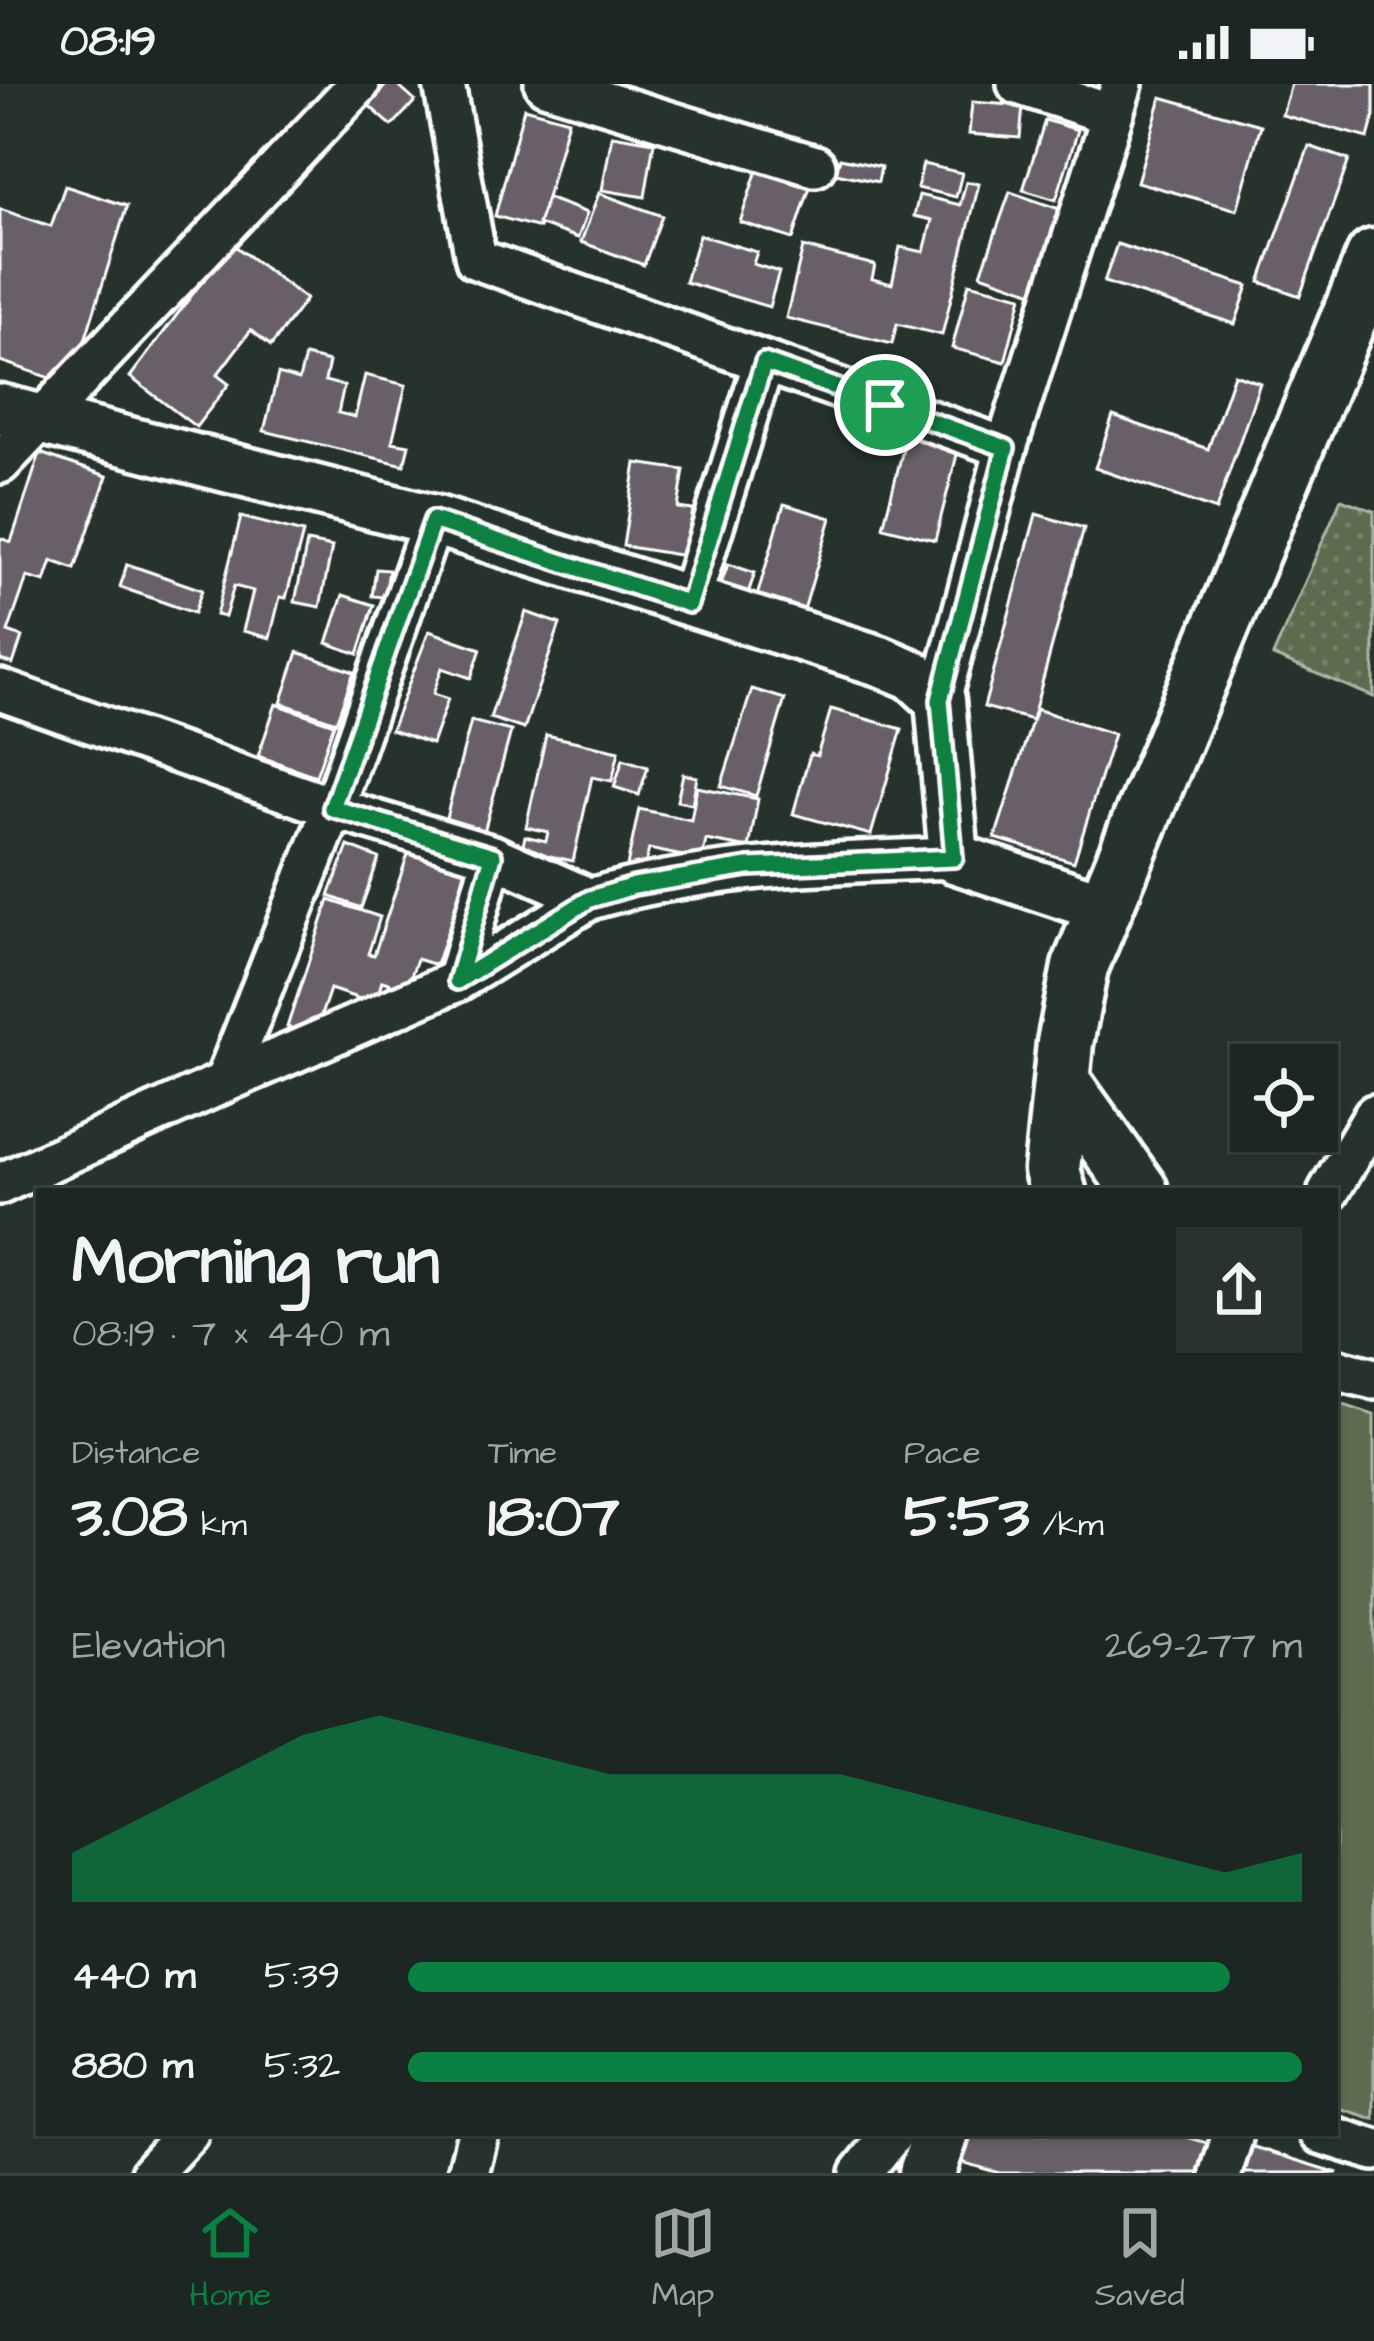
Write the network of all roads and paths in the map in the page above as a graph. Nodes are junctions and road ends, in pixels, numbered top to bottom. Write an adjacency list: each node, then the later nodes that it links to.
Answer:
1 (359, 84): 9 (street)
2 (444, 84): 8 (street)
3 (545, 84): 6 (street)
4 (1018, 84): 5 (street)
5 (1117, 99): 10 (street)
6 (815, 166)
7 (1374, 257): 20 (main road)
8 (764, 362): 10 (street); 13 (street)
9 (21, 414): 11 (street); 12 (street)
10 (1006, 448): 15 (street)
11 (0, 463)
12 (433, 520): 13 (street); 16 (street)
13 (689, 604): 15 (street)
14 (0, 690): 16 (street)
15 (940, 700): 18 (street)
16 (332, 808): 17 (street); 22 (street)
17 (493, 856): 19 (street); 21 (street)
18 (954, 858): 19 (street); 20 (street)
19 (590, 899): 21 (street)
20 (1105, 908): 23 (main road)
21 (457, 981): 22 (street)
22 (225, 1082): 25 (street)
23 (1064, 1083): 26 (main road); 27 (main road)
24 (1374, 1114): 28 (street)
25 (0, 1184)
26 (1057, 1188)
27 (1138, 1188)
28 (1331, 1188)
29 (1338, 1370): 30 (street)
30 (1374, 1379)
31 (185, 2136): 36 (street)
32 (477, 2136): 37 (street)
33 (1330, 2136): 34 (street)
34 (1374, 2150)
35 (926, 2156): 38 (street)
36 (151, 2173)
37 (468, 2173)
38 (861, 2173)

